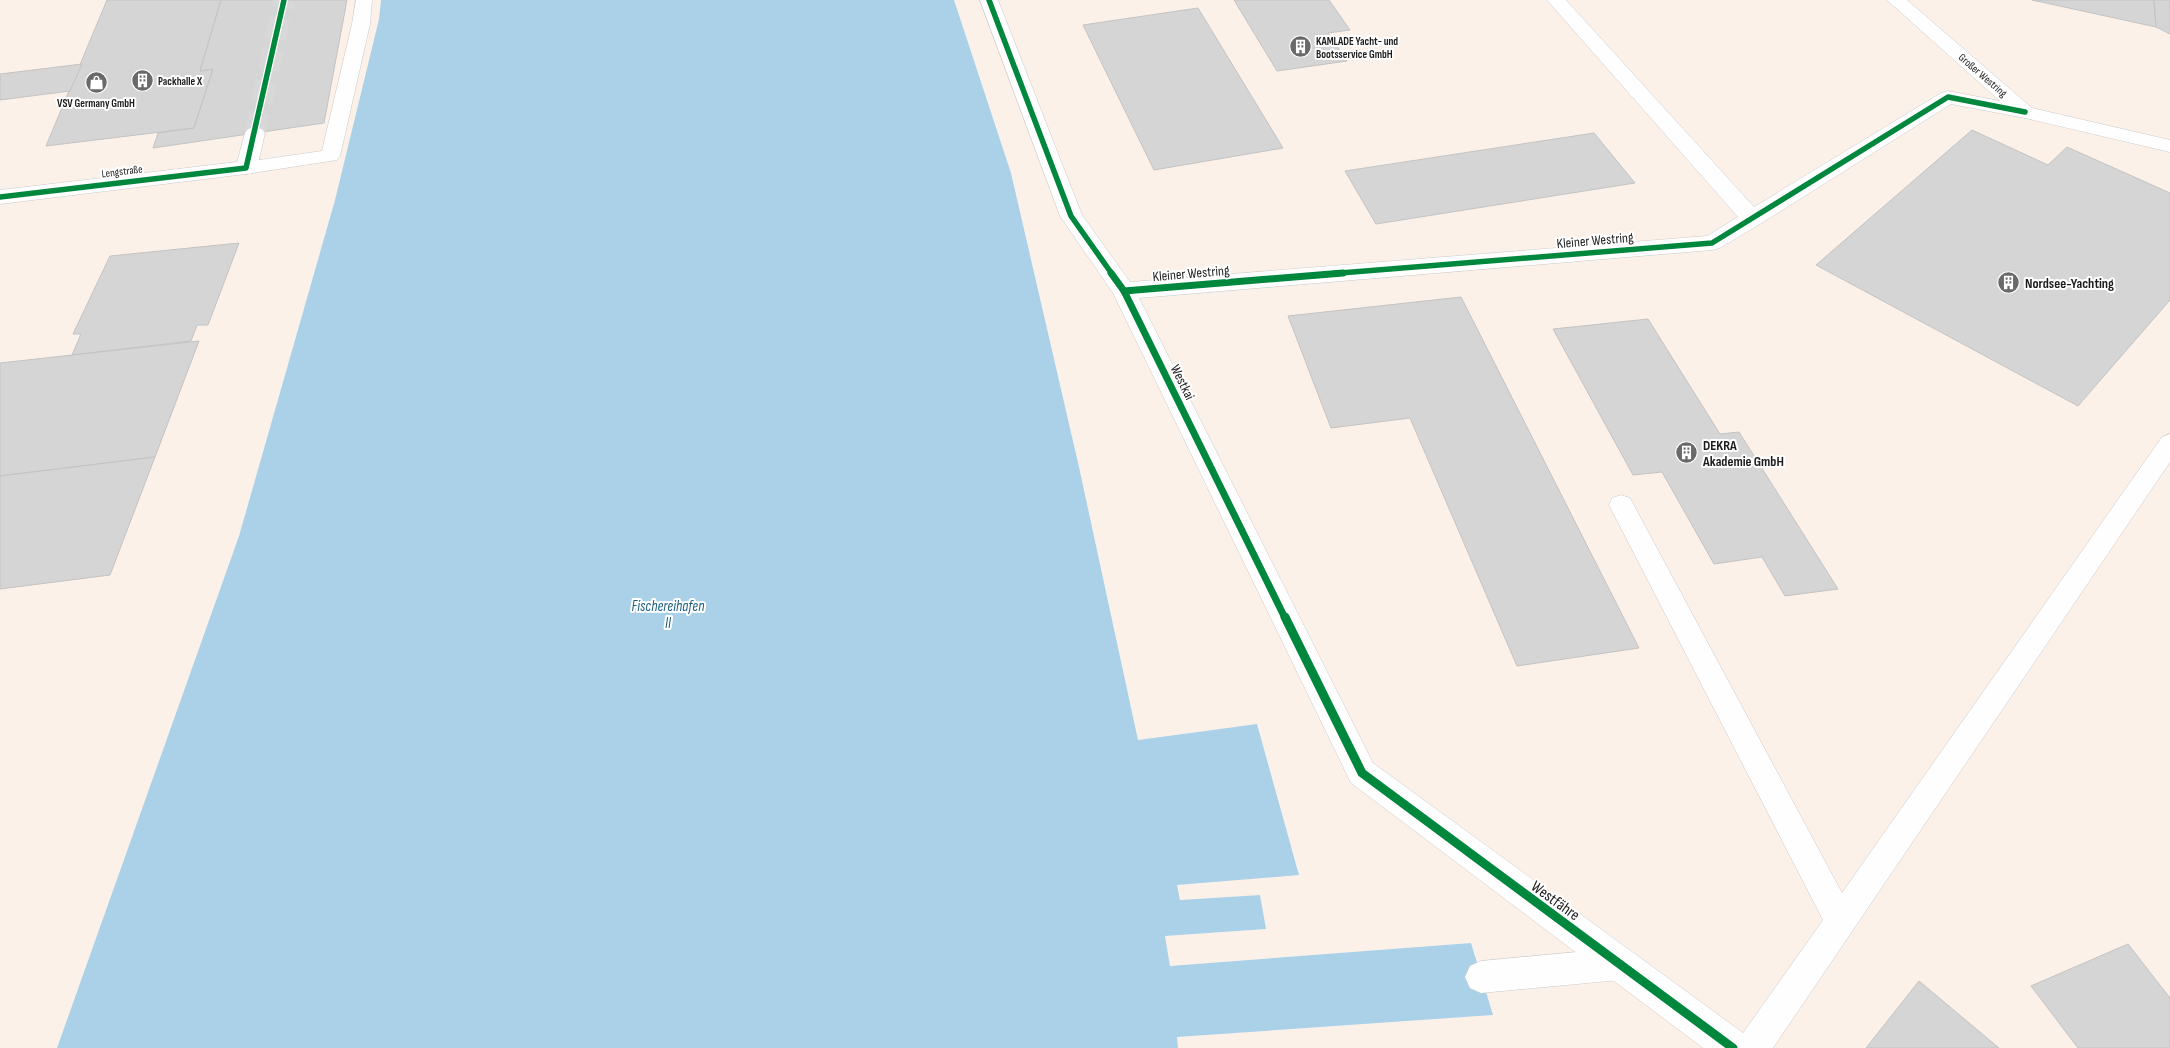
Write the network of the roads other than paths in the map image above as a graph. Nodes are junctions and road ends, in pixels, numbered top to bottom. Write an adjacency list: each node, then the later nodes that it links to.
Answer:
1 (364, 0): 8 (lane)
2 (989, 0): 11 (street, Westkai)
3 (1556, 0): 10 (street)
4 (1896, 0): 5 (street, Großer Westring)
5 (2025, 112): 7 (street, Großer Westring); 10 (street, Kleiner Westring)
6 (255, 133): 8 (street)
7 (2170, 146)
8 (246, 168): 9 (street, Lengstraße)
9 (0, 197)
10 (1752, 219): 11 (street, Kleiner Westring)
11 (1124, 291): 14 (street, Westkai)
12 (2170, 443): 15 (lane)
13 (1622, 505): 15 (lane)
14 (1362, 773): 16 (street, Westfähre)
15 (1840, 920): 19 (lane)
16 (1620, 964): 17 (lane); 18 (street, Westfähre)
17 (1481, 977)
18 (1733, 1048)
19 (1753, 1048)

